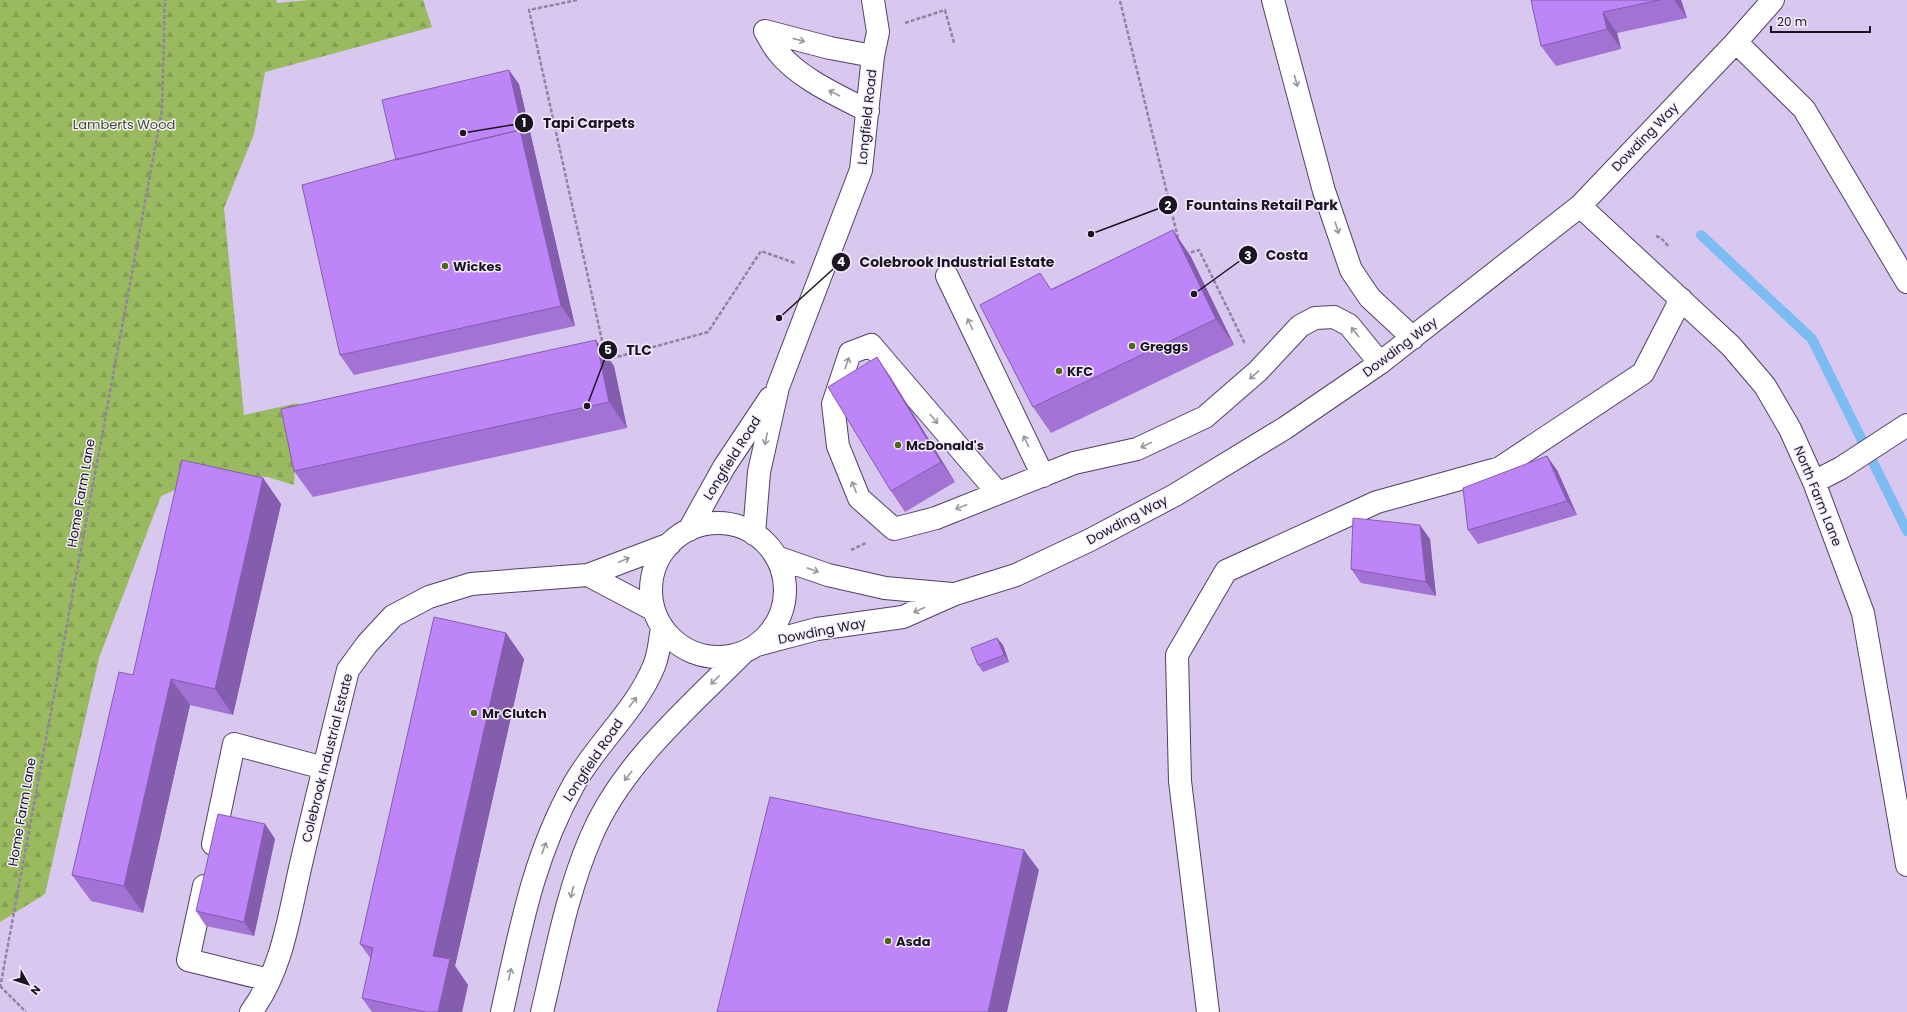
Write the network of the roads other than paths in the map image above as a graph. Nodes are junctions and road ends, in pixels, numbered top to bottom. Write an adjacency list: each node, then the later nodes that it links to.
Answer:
1 (873, 0): 5 (street, Longfield Road)
2 (1273, 0): 11 (street, one-way to 11)
3 (1773, 0): 4 (street, Dowding Way)
4 (1736, 42): 7 (street, Dowding Way); 9 (street)
5 (873, 56): 6 (street, Longfield Road); 6 (street, one-way to 5)
6 (868, 111): 13 (street, Longfield Road)
7 (1580, 206): 10 (street, North Farm Lane); 11 (street, Dowding Way)
8 (946, 276): 15 (street, one-way to 8)
9 (1907, 282)
10 (1681, 299): 16 (street, North Farm Lane); 32 (street)
11 (1413, 338): 12 (street, Dowding Way)
12 (1380, 363): 15 (street, one-way to 15); 23 (street, Dowding Way)
13 (778, 387): 18 (street, Longfield Road); 19 (street, Longfield Road, one-way to 19)
14 (1907, 425): 16 (street)
15 (1044, 476): 17 (street)
16 (1814, 482): 27 (street, North Farm Lane)
17 (998, 493): 17 (street, one-way to 17)
18 (689, 530): 19 (street); 20 (street)
19 (754, 534): 21 (street)
20 (670, 544): 22 (street, Colebrook Industrial Estate, one-way to 20); 24 (street)
21 (776, 557): 23 (street, Dowding Way, one-way to 23); 25 (street)
22 (588, 575): 24 (street); 26 (street, Colebrook Industrial Estate)
23 (955, 594): 25 (street, Dowding Way, one-way to 25)
24 (658, 619): 25 (street); 30 (street, Longfield Road, one-way to 24)
25 (750, 649): 31 (street, one-way to 31)
26 (324, 768): 28 (street, Colebrook Industrial Estate); 28 (street)
27 (1907, 865)
28 (269, 980): 29 (street, Colebrook Industrial Estate)
29 (251, 1012)
30 (502, 1012)
31 (542, 1012)
32 (1208, 1012)

